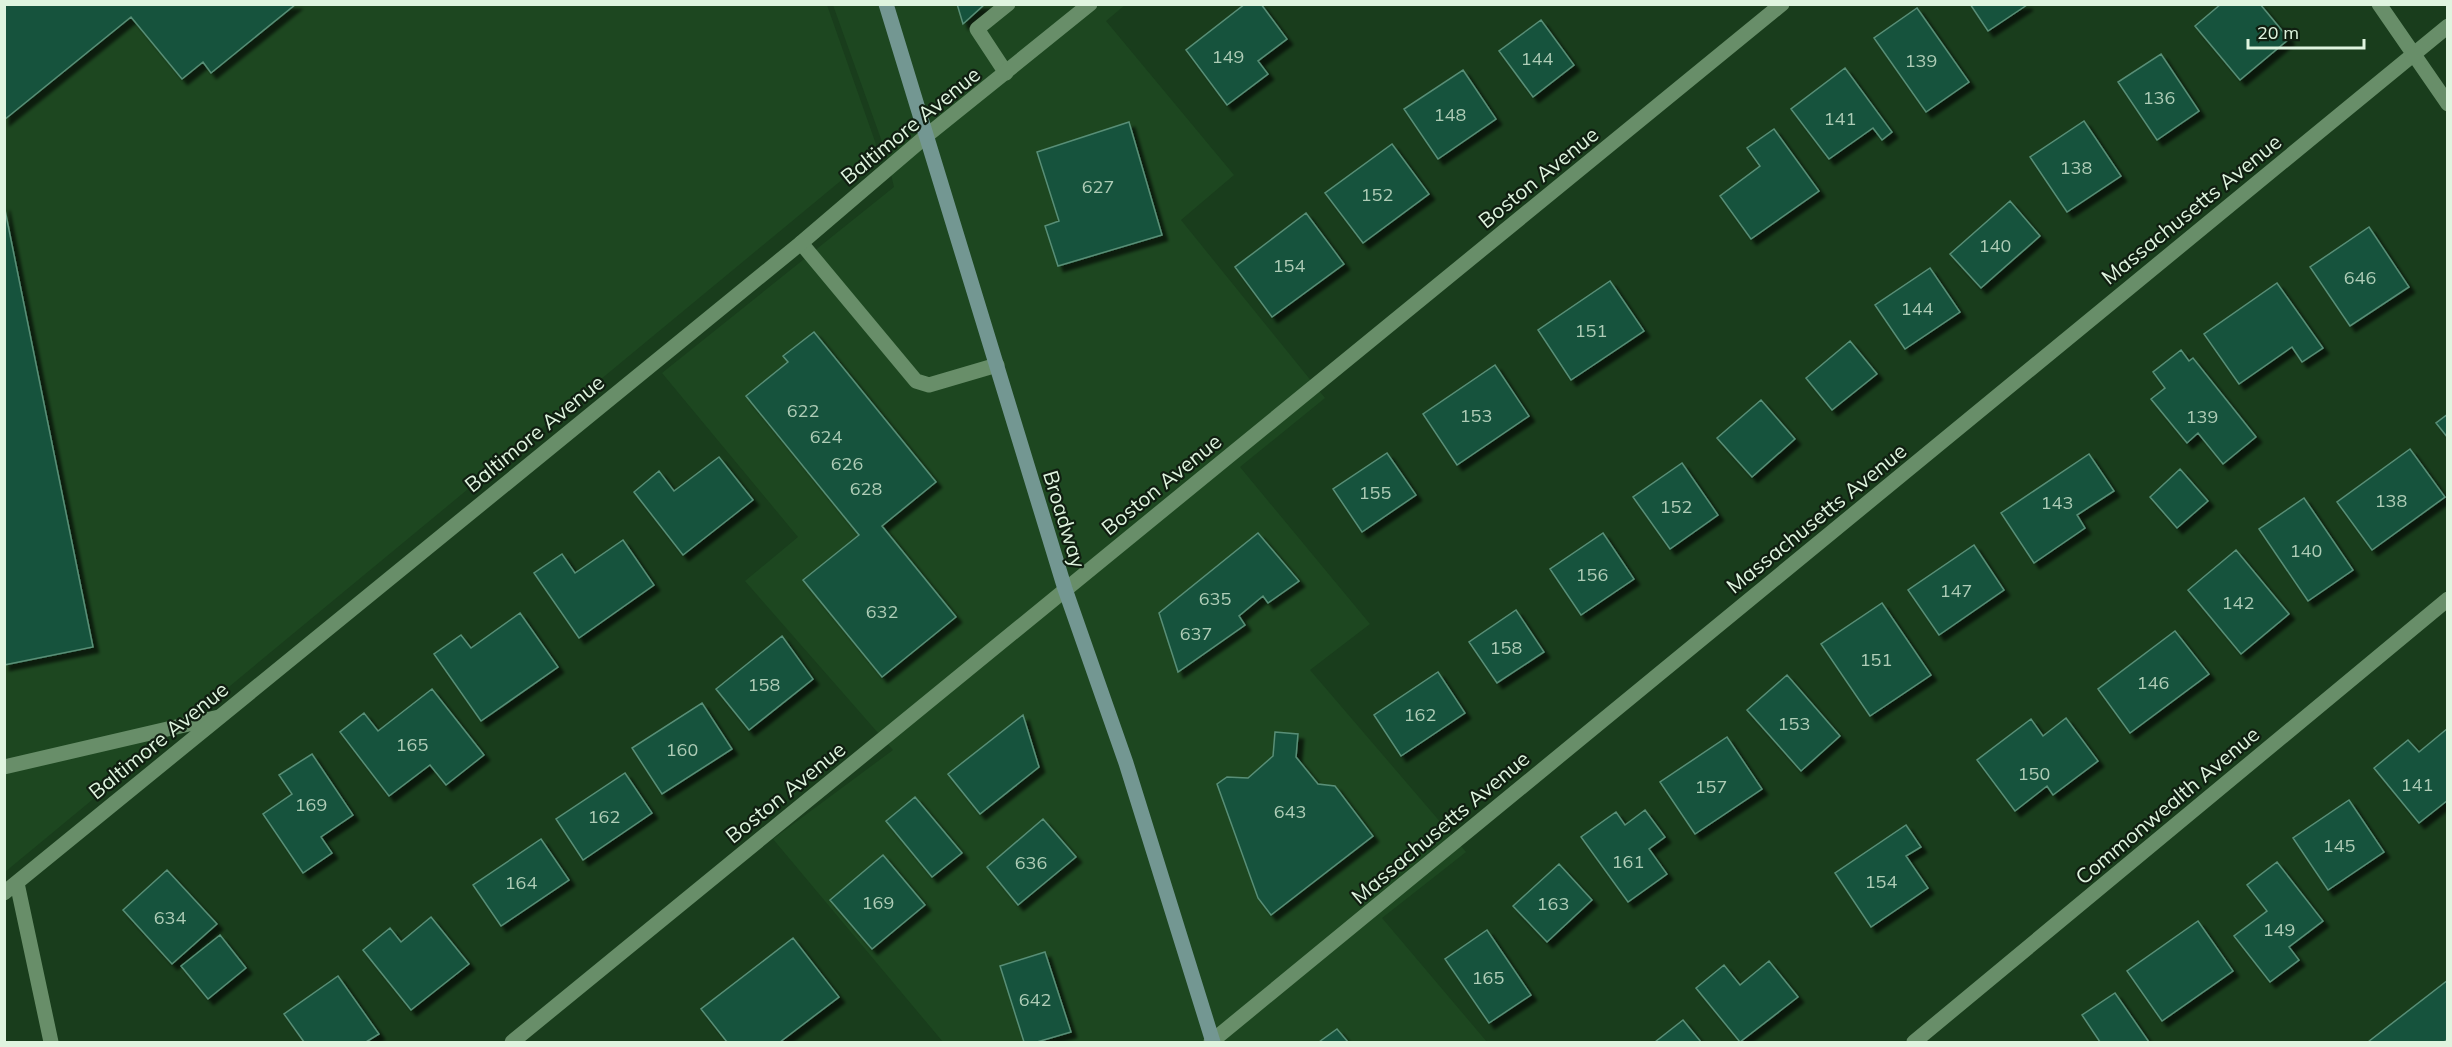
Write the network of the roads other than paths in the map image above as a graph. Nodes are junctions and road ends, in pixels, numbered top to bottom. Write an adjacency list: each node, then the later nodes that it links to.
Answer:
1 (886, 4): 10 (main road, Broadway)
2 (1008, 4): 8 (street)
3 (1090, 4): 8 (street, Baltimore Avenue)
4 (1782, 4): 13 (street, Boston Avenue)
5 (2379, 4): 7 (street)
6 (2448, 26): 7 (street, Massachusetts Avenue)
7 (2413, 54): 9 (street); 21 (street, Massachusetts Avenue)
8 (1006, 73): 10 (street, Baltimore Avenue)
9 (2448, 104)
10 (925, 137): 11 (street, Baltimore Avenue); 12 (main road, Broadway)
11 (801, 243): 12 (street); 15 (street, Baltimore Avenue)
12 (997, 365): 13 (main road, Broadway)
13 (1065, 589): 20 (street, Boston Avenue); 21 (main road, Broadway)
14 (2448, 599): 22 (street, Commonwealth Avenue)
15 (219, 717): 16 (street); 17 (street, Baltimore Avenue)
16 (4, 767)
17 (17, 883): 18 (street, Baltimore Avenue); 19 (street)
18 (4, 893)
19 (51, 1042)
20 (512, 1042)
21 (1212, 1042)
22 (1914, 1042)

